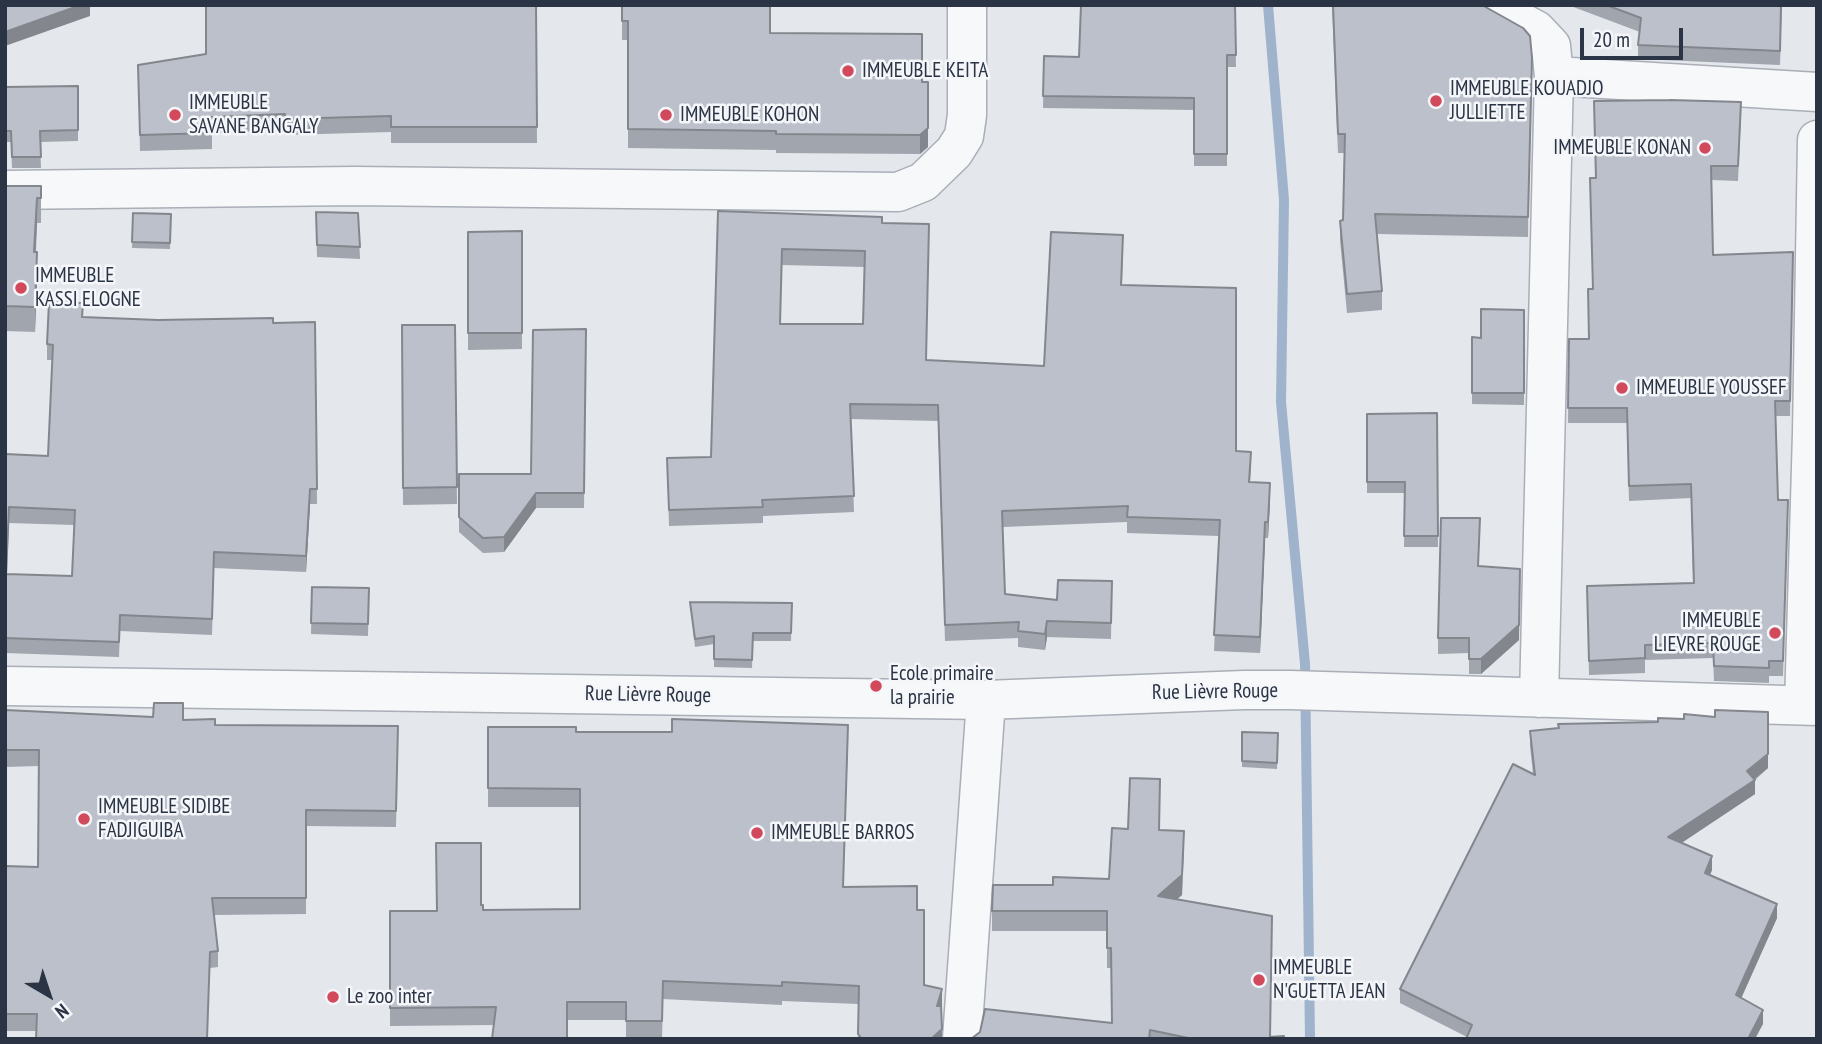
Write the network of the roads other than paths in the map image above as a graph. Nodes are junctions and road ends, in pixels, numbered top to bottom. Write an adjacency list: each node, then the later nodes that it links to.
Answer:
1 (967, 5): 6 (street)
2 (1489, 5): 3 (street)
3 (1554, 76): 4 (street); 9 (street)
4 (1817, 92)
5 (1817, 140): 7 (street)
6 (5, 190)
7 (1814, 433): 11 (street)
8 (5, 686): 10 (street, Rue Lièvre Rouge)
9 (1539, 698): 10 (street, Rue Lièvre Rouge); 11 (street, Rue Lièvre Rouge)
10 (986, 700): 12 (street)
11 (1810, 705)
12 (962, 1039)

